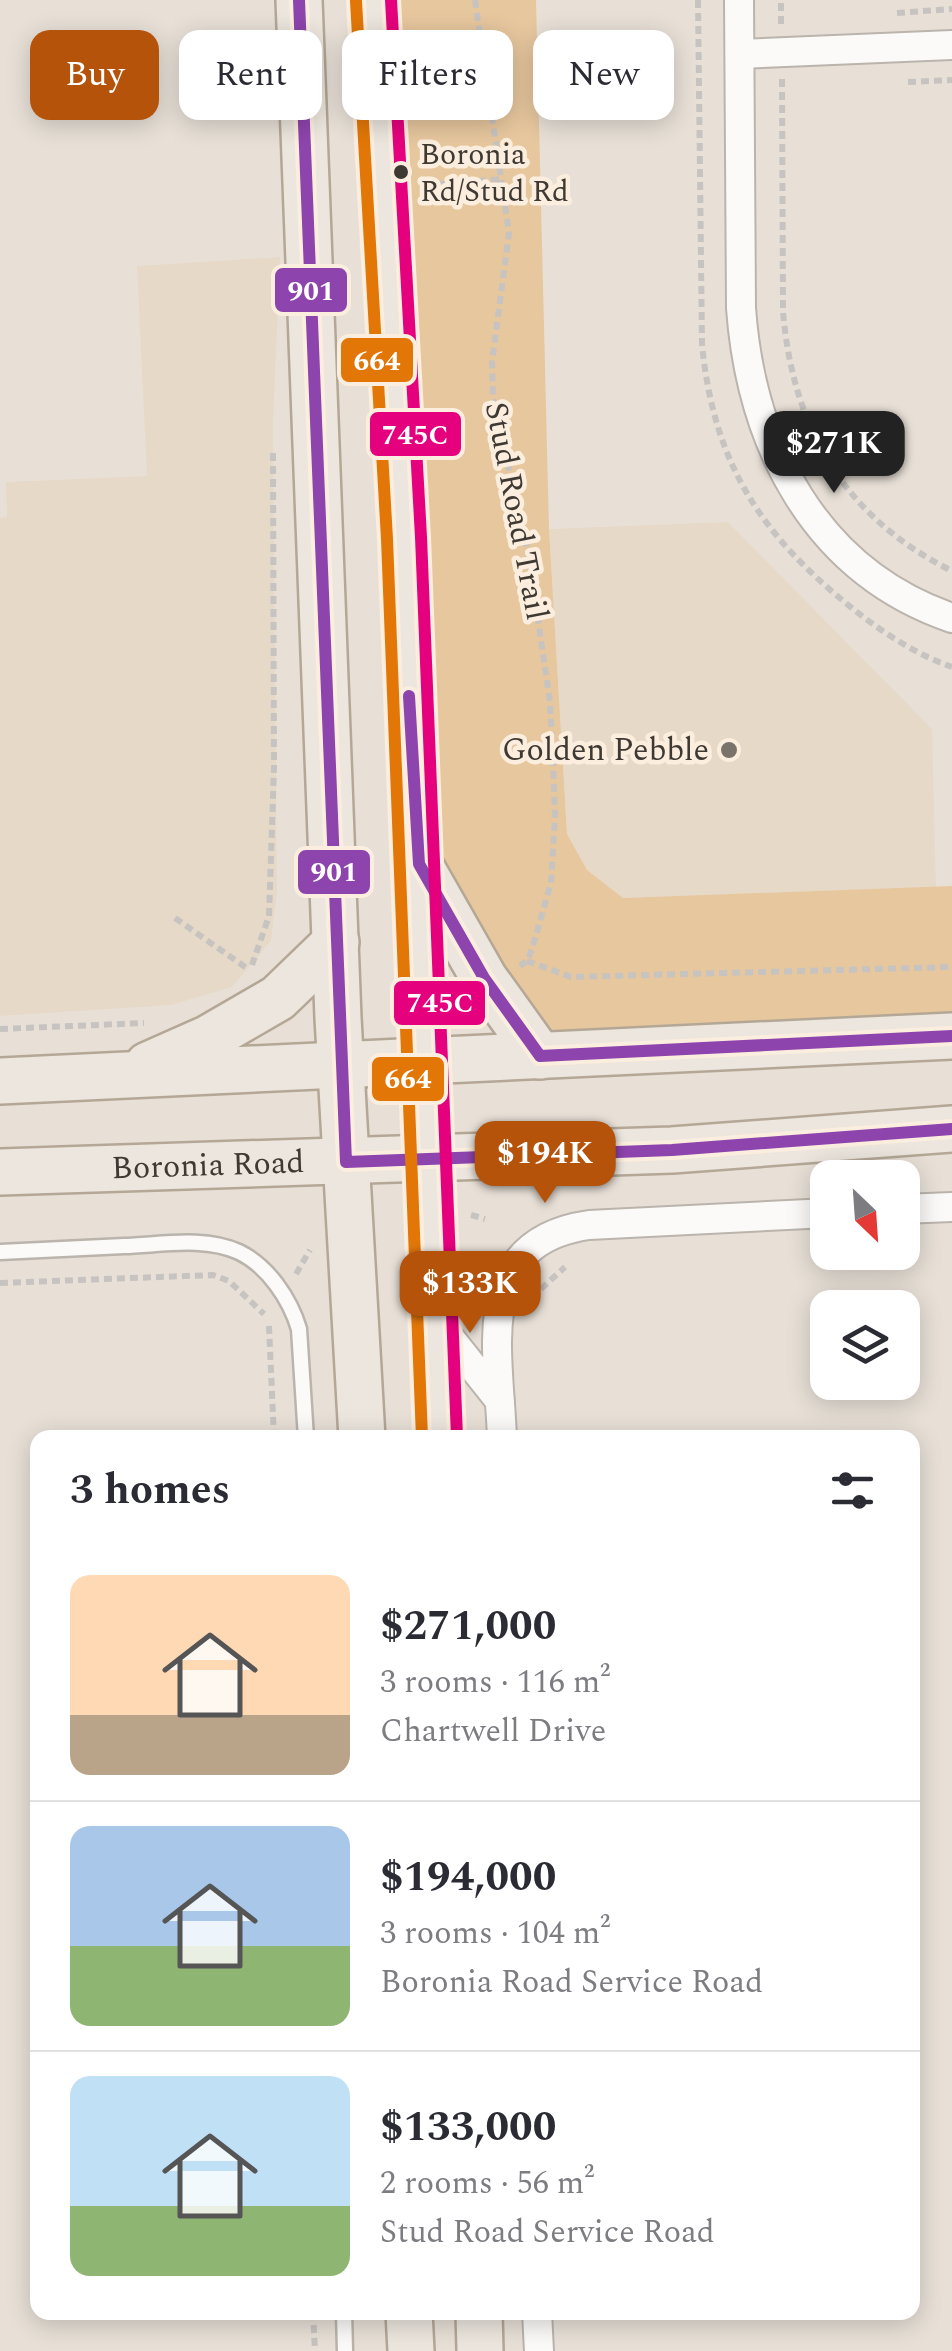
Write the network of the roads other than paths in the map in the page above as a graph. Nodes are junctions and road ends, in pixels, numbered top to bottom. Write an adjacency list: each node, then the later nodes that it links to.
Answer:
1 (300, 0): 8 (main road)
2 (373, 0): 7 (main road)
3 (739, 0): 5 (street)
4 (952, 45): 5 (street)
5 (740, 54): 6 (street)
6 (952, 618)
7 (419, 864): 10 (main road); 11 (main road)
8 (336, 942): 12 (main road); 13 (main road)
9 (952, 1036): 10 (main road)
10 (540, 1056): 11 (main road)
11 (426, 1061): 12 (main road); 16 (main road)
12 (341, 1066): 13 (main road); 17 (main road)
13 (124, 1075): 14 (main road)
14 (0, 1081)
15 (952, 1129): 16 (main road, Boronia Road)
16 (430, 1159): 17 (main road, Boronia Road); 23 (main road)
17 (346, 1162): 18 (main road, Boronia Road); 26 (main road)
18 (0, 1172)
19 (952, 1207): 20 (street)
20 (920, 1209)
21 (810, 1214): 24 (street)
22 (0, 1252): 25 (lane)
23 (436, 1322): 24 (street); 27 (main road)
24 (500, 1401): 28 (street)
25 (305, 1430)
26 (362, 1430)
27 (440, 1430)
28 (502, 1430)
29 (344, 2320): 33 (lane)
30 (409, 2320): 34 (main road)
31 (479, 2320): 35 (main road)
32 (538, 2320): 36 (street)
33 (345, 2351)
34 (410, 2351)
35 (480, 2351)
36 (539, 2351)

